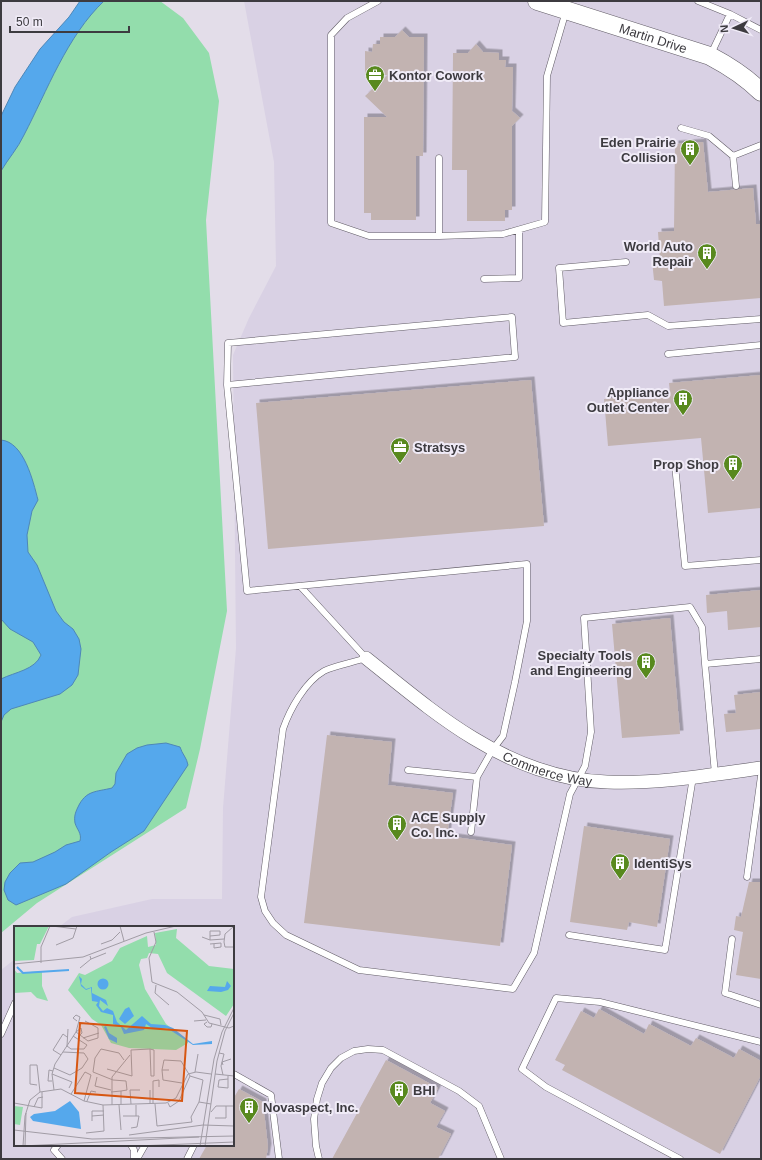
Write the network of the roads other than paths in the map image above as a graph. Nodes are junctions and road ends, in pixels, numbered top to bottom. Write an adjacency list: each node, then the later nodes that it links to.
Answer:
1 (378, 1): 15 (lane)
2 (537, 1): 4 (street, Martin Drive)
3 (698, 1): 5 (lane)
4 (566, 10): 7 (street, Martin Drive); 14 (lane)
5 (730, 14): 6 (lane); 7 (lane)
6 (761, 30)
7 (710, 56): 8 (street, Martin Drive)
8 (761, 92)
9 (681, 128): 11 (lane)
10 (761, 145): 11 (lane)
11 (733, 156): 13 (lane)
12 (439, 158): 15 (lane)
13 (736, 186)
14 (519, 230): 15 (lane); 17 (lane)
15 (439, 236)
16 (626, 262): 18 (lane)
17 (484, 279)
18 (761, 318)
19 (761, 346): 20 (lane)
20 (668, 354)
21 (227, 385): 21 (lane); 24 (lane)
22 (675, 465): 23 (lane)
23 (761, 560)
24 (300, 586): 25 (lane); 28 (lane)
25 (366, 658): 28 (street, Commerce Way); 35 (lane)
26 (761, 659): 27 (lane)
27 (705, 664): 31 (lane); 35 (lane)
28 (493, 749): 33 (lane); 35 (street, Commerce Way)
29 (761, 768): 31 (street, Commerce Way)
30 (408, 770): 33 (lane)
31 (715, 774): 34 (street, Commerce Way)
32 (761, 776): 37 (lane)
33 (477, 777): 36 (lane)
34 (693, 777): 35 (street, Commerce Way); 38 (lane)
35 (578, 779)
36 (471, 832)
37 (746, 877)
38 (569, 935)
39 (732, 939): 41 (lane)
40 (14, 1004): 42 (lane)
41 (761, 1005)
42 (1, 1034)
43 (761, 1042): 56 (lane)
44 (234, 1074): 53 (lane)
45 (57, 1146): 49 (lane)
46 (132, 1146): 50 (lane)
47 (144, 1146): 51 (lane)
48 (193, 1146): 52 (lane)
49 (62, 1159)
50 (134, 1159)
51 (138, 1159)
52 (186, 1159)
53 (278, 1159)
54 (319, 1159): 55 (lane)
55 (501, 1159)
56 (680, 1159)

